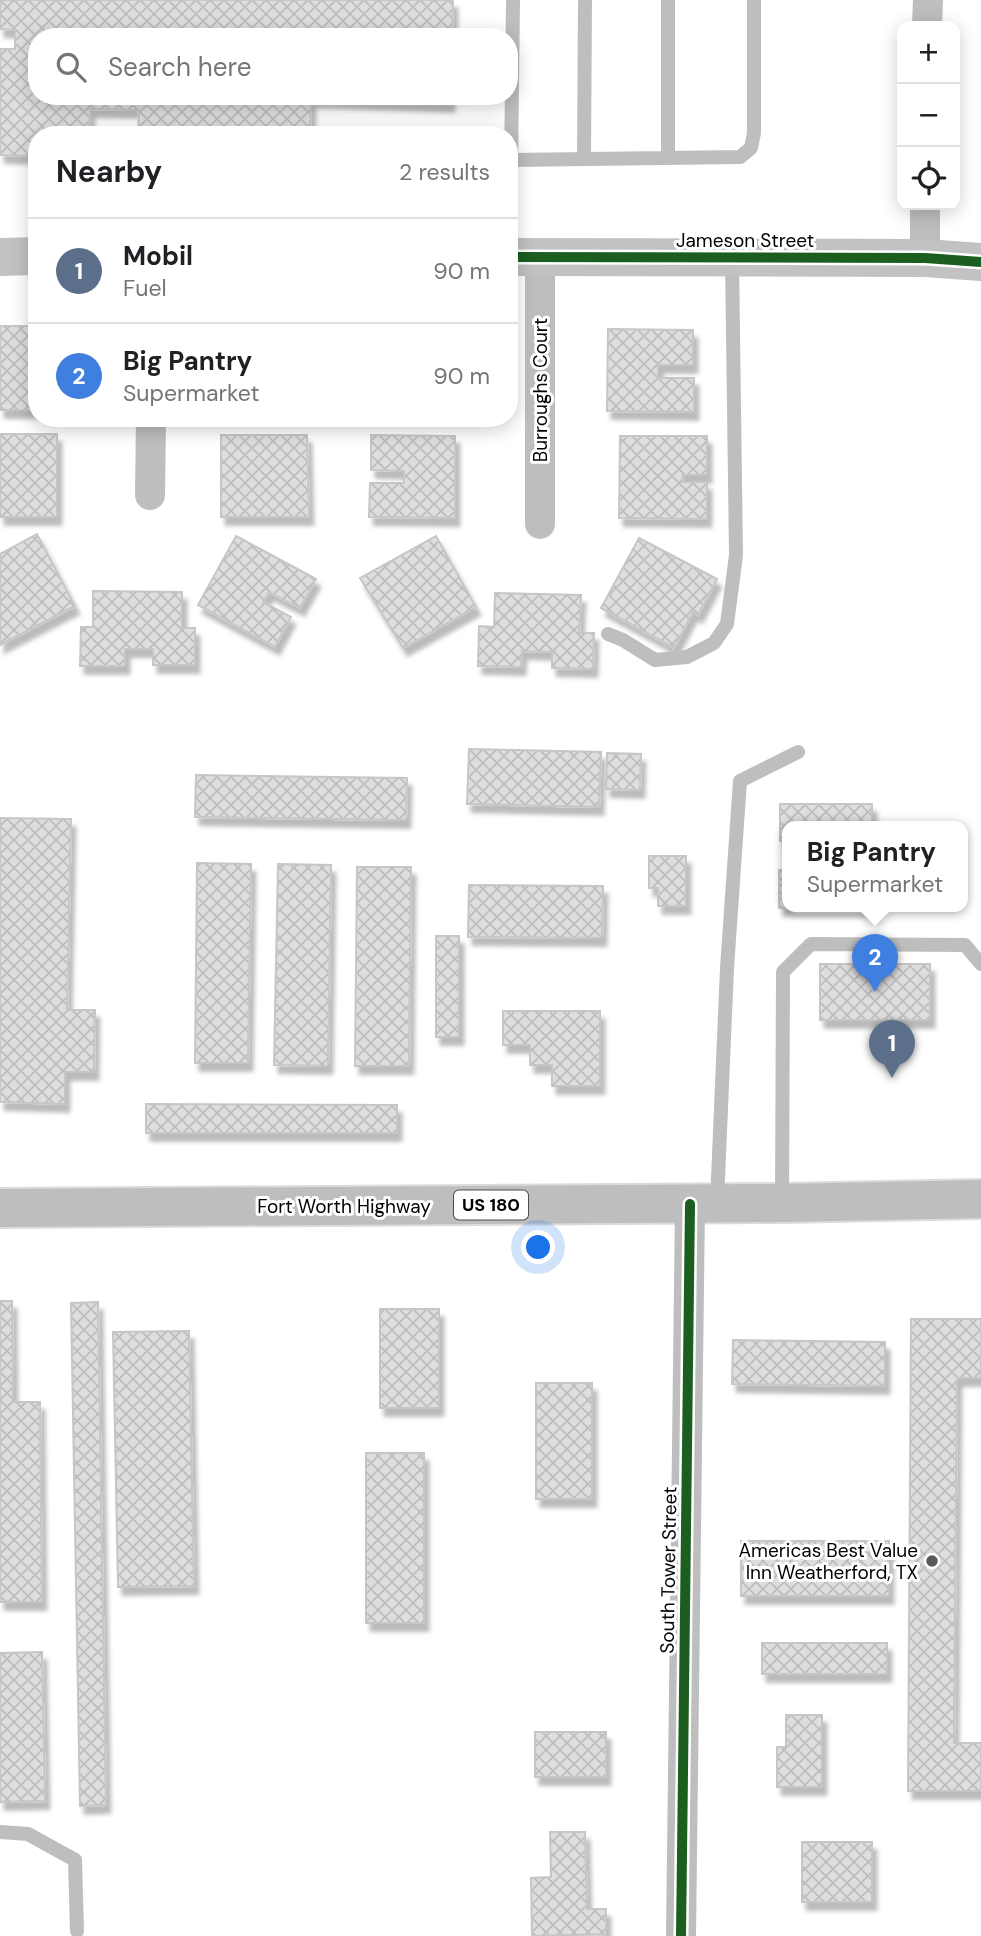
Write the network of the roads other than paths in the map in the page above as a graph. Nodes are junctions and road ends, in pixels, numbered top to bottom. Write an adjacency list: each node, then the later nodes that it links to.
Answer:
1 (513, 0): 7 (lane)
2 (585, 0): 11 (lane)
3 (668, 0): 10 (lane)
4 (754, 0): 10 (lane)
5 (928, 0): 6 (street)
6 (928, 21)
7 (513, 28)
8 (512, 105): 9 (lane)
9 (511, 126)
10 (668, 158): 11 (lane)
11 (584, 159): 12 (lane)
12 (518, 160)
13 (925, 210): 19 (street)
14 (518, 235): 17 (lane)
15 (28, 256): 16 (street)
16 (0, 257)
17 (520, 257): 18 (street, Jameson Street); 23 (street, Burroughs Court)
18 (732, 258): 19 (street, Jameson Street); 24 (lane)
19 (925, 258): 20 (street, Jameson Street)
20 (981, 262)
21 (151, 427): 22 (street)
22 (150, 495)
23 (540, 524)
24 (608, 634)
25 (798, 752): 29 (lane)
26 (981, 964): 28 (lane)
27 (981, 1199): 28 (main road, Fort Worth Highway / US 180)
28 (782, 1203): 29 (main road, Fort Worth Highway / US 180)
29 (704, 1204): 30 (main road, Fort Worth Highway / US 180); 33 (street, South Tower Street)
30 (0, 1208)
31 (0, 1832): 32 (lane)
32 (77, 1931)
33 (681, 1936)

